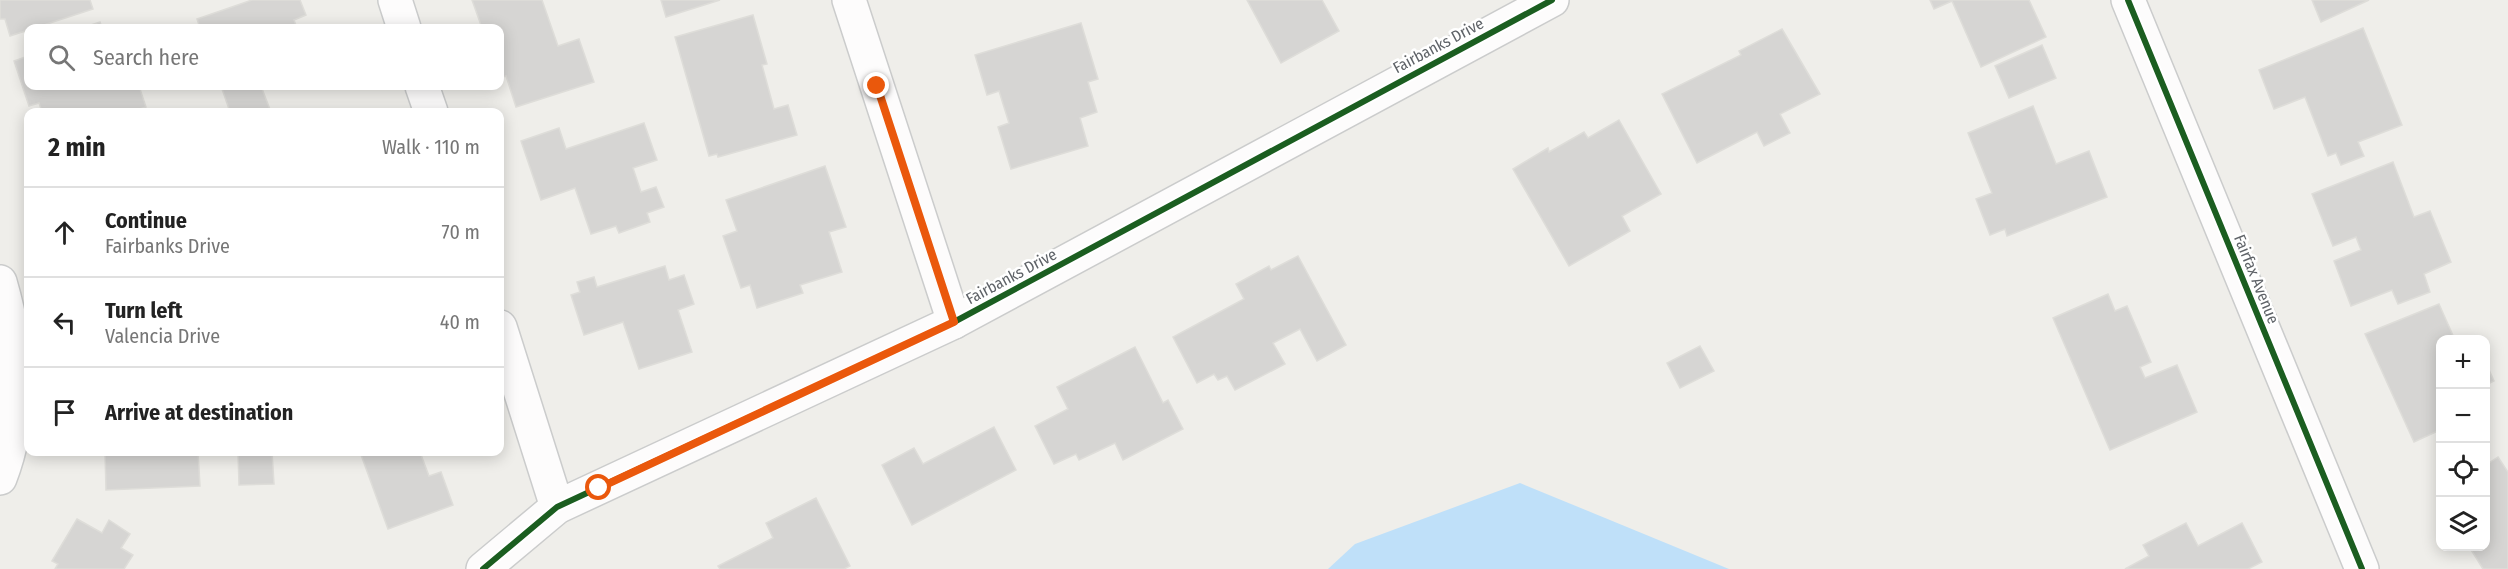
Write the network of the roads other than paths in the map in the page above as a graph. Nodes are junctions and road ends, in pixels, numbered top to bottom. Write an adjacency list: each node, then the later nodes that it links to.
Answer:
1 (395, 0): 5 (street)
2 (849, 0): 9 (street)
3 (2128, 0): 14 (street, Fairfax Avenue)
4 (1532, 4): 9 (street, Fairbanks Drive)
5 (403, 24)
6 (423, 90): 7 (street)
7 (430, 108)
8 (0, 282): 11 (street)
9 (954, 322): 12 (street, Fairbanks Drive)
10 (504, 340): 12 (street)
11 (0, 478)
12 (557, 507): 13 (street, Fairbanks Drive)
13 (483, 569)
14 (2362, 569)

